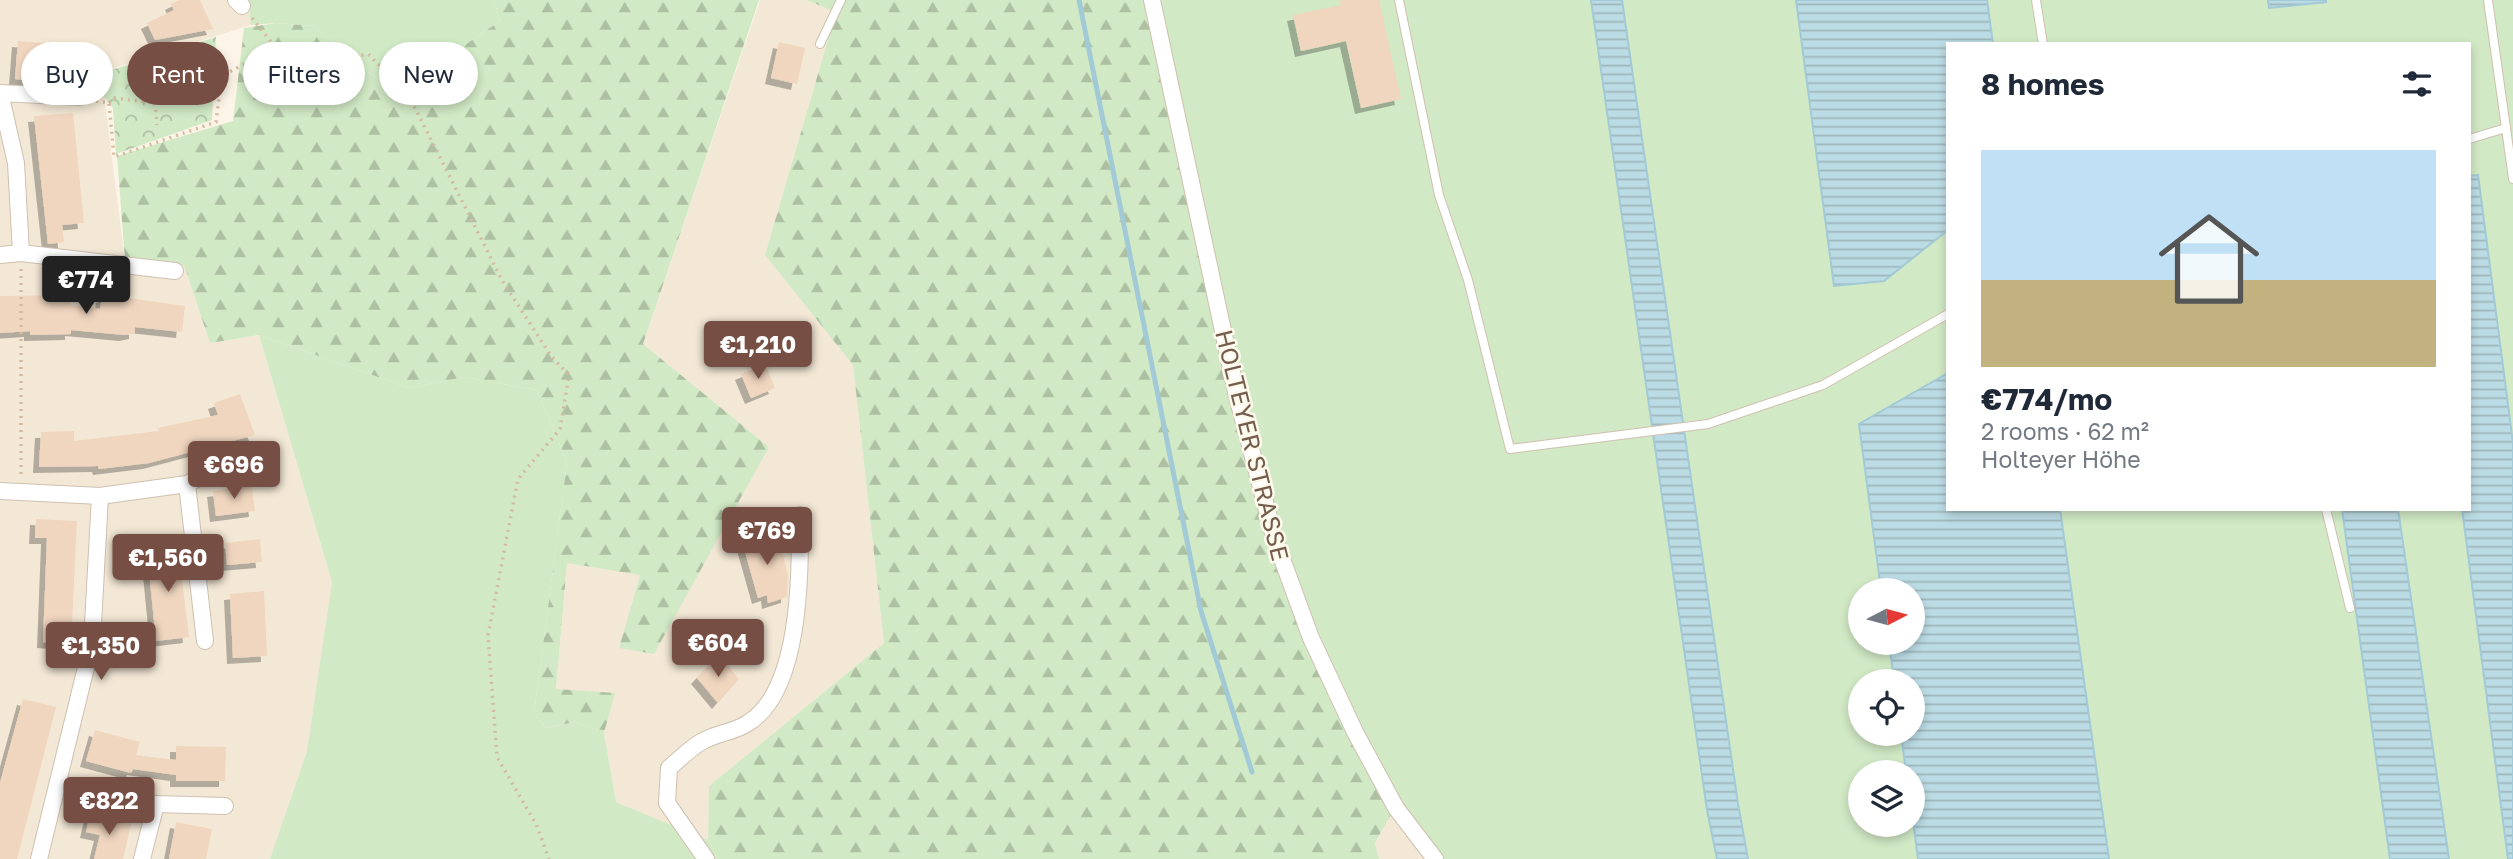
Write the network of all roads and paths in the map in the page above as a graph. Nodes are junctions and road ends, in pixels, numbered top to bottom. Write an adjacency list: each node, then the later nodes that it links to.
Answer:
1 (841, 0): 9 (lane)
2 (1152, 0): 39 (street, HOLTEYER STRASSE)
3 (1399, 0): 22 (lane)
4 (2036, 0): 8 (lane)
5 (2488, 0): 16 (lane)
6 (239, 3): 7 (path)
7 (271, 42)
8 (2043, 42)
9 (820, 44)
10 (365, 55): 37 (path)
11 (243, 65): 13 (path)
12 (21, 94): 19 (street)
13 (108, 105)
14 (155, 105): 15 (path)
15 (158, 125)
16 (2506, 128): 17 (lane); 18 (lane)
17 (2471, 138)
18 (2513, 178)
19 (21, 253): 20 (street); 21 (street); 26 (path)
20 (0, 255)
21 (175, 271)
22 (1946, 315)
23 (235, 459): 24 (street)
24 (187, 484): 27 (street); 31 (street)
25 (0, 491): 26 (street)
26 (21, 494): 27 (street)
27 (100, 496): 32 (street)
28 (2326, 511): 30 (lane)
29 (800, 515): 38 (street)
30 (2350, 608)
31 (205, 641)
32 (59, 784): 33 (street); 35 (street)
33 (156, 804): 34 (street); 36 (street)
34 (225, 806)
35 (39, 859)
36 (142, 859)
37 (549, 859)
38 (706, 859)
39 (1435, 859)

